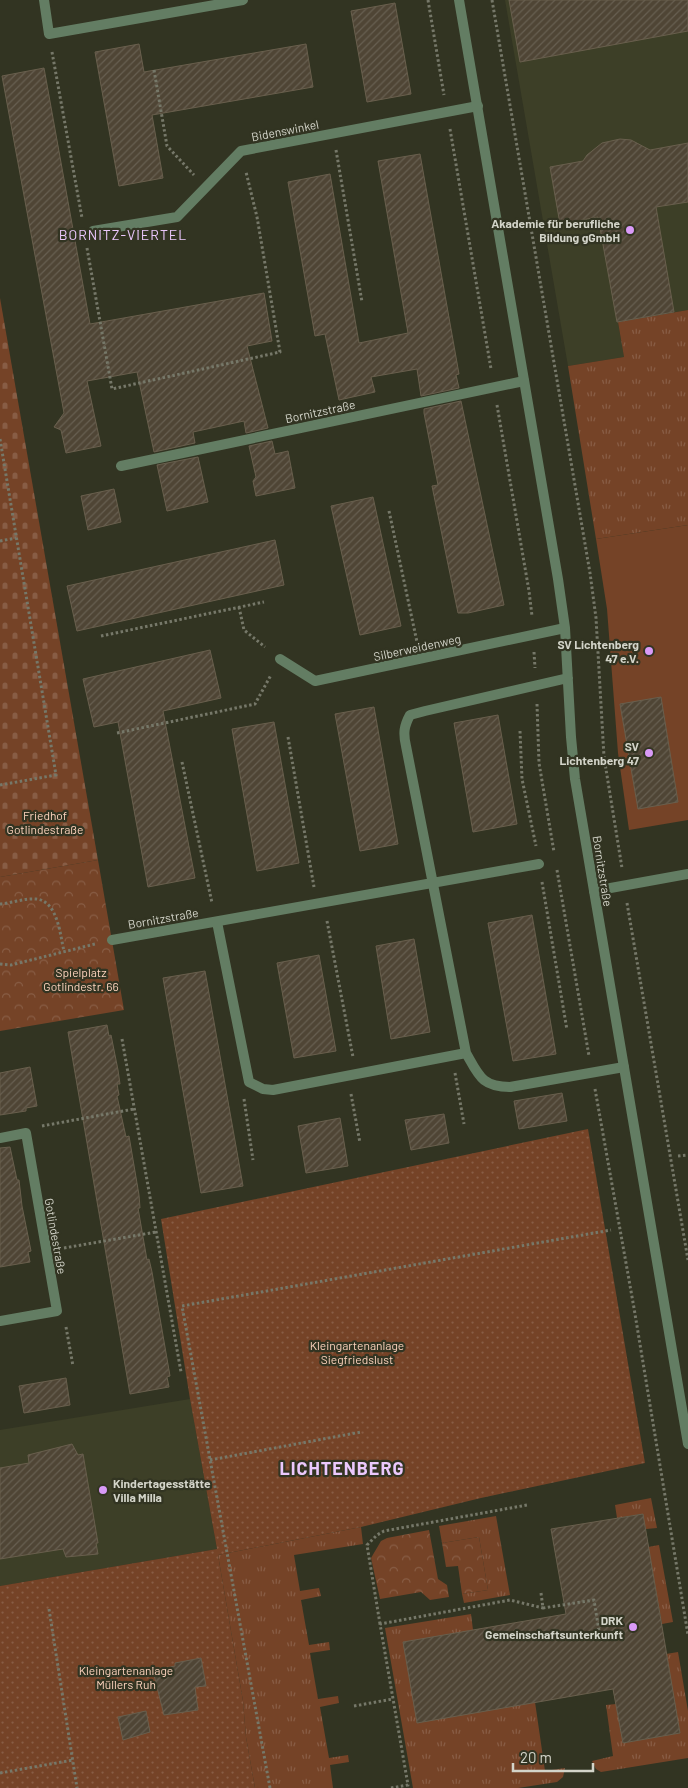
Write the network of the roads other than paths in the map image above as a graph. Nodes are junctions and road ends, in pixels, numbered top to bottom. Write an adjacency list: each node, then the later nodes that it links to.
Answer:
1 (44, 0): 2 (street)
2 (243, 0)
3 (459, 0): 4 (street, Bornitzstraße)
4 (478, 106): 5 (street, Bidenswinkel); 6 (street, Bornitzstraße)
5 (93, 231)
6 (524, 380): 7 (street, Bornitzstraße); 8 (street, Bornitzstraße)
7 (121, 466)
8 (565, 628): 9 (street, Silberweidenweg); 10 (street, Bornitzstraße)
9 (280, 660)
10 (568, 678): 13 (street); 14 (street, Bornitzstraße)
11 (539, 864): 13 (street, Bornitzstraße)
12 (688, 874): 14 (street)
13 (433, 884): 15 (street, Bornitzstraße); 17 (street)
14 (594, 891): 18 (street, Bornitzstraße)
15 (217, 922): 16 (street, Bornitzstraße); 17 (street, Bornitzstraße)
16 (112, 940)
17 (466, 1053): 18 (street)
18 (624, 1067): 21 (street, Bornitzstraße)
19 (0, 1138): 20 (street, Gotlindestraße)
20 (0, 1321)
21 (688, 1444)

